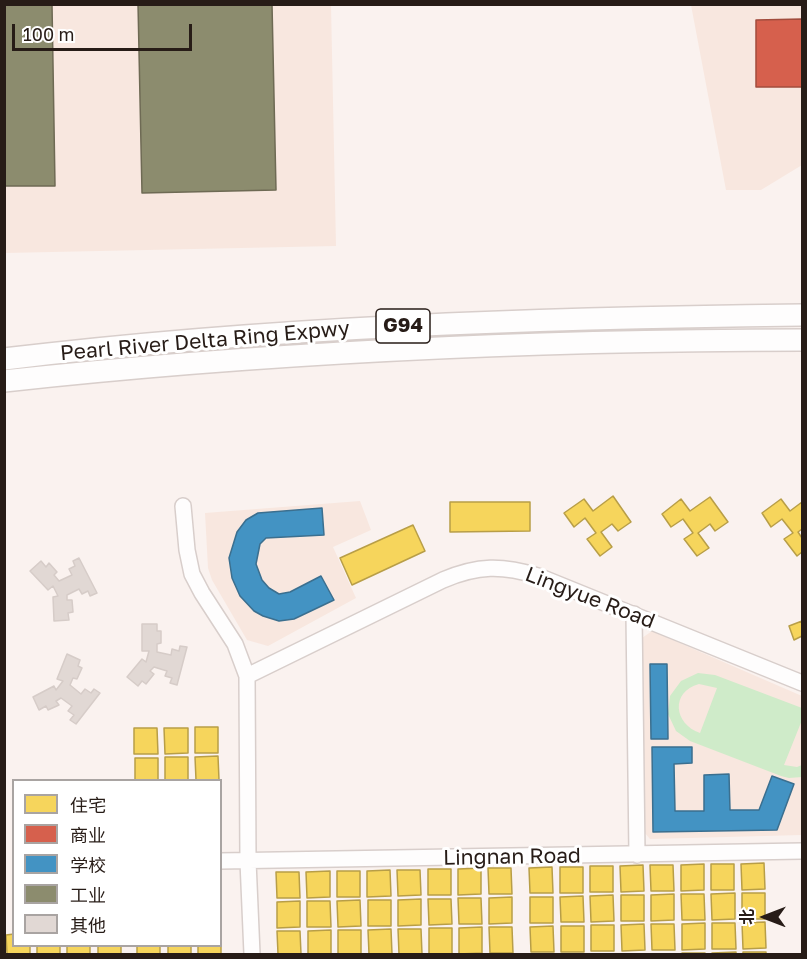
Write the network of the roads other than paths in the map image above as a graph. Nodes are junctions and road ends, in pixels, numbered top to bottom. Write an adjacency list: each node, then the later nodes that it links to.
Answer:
1 (802, 315): 3 (highway, Pearl River Delta Ring Expwy / G94)
2 (802, 340): 4 (highway, Pearl River Delta Ring Expwy / G94)
3 (4, 359)
4 (4, 381)
5 (183, 506): 7 (street)
6 (634, 614): 7 (street, Lingyue Road); 8 (street, Lingyue Road); 10 (street)
7 (247, 676): 12 (street)
8 (802, 683)
9 (802, 851): 10 (street, Lingnan Road)
10 (637, 855): 12 (street, Lingnan Road)
11 (222, 861): 12 (street, Lingnan Road)
12 (248, 861): 13 (street)
13 (252, 954)

